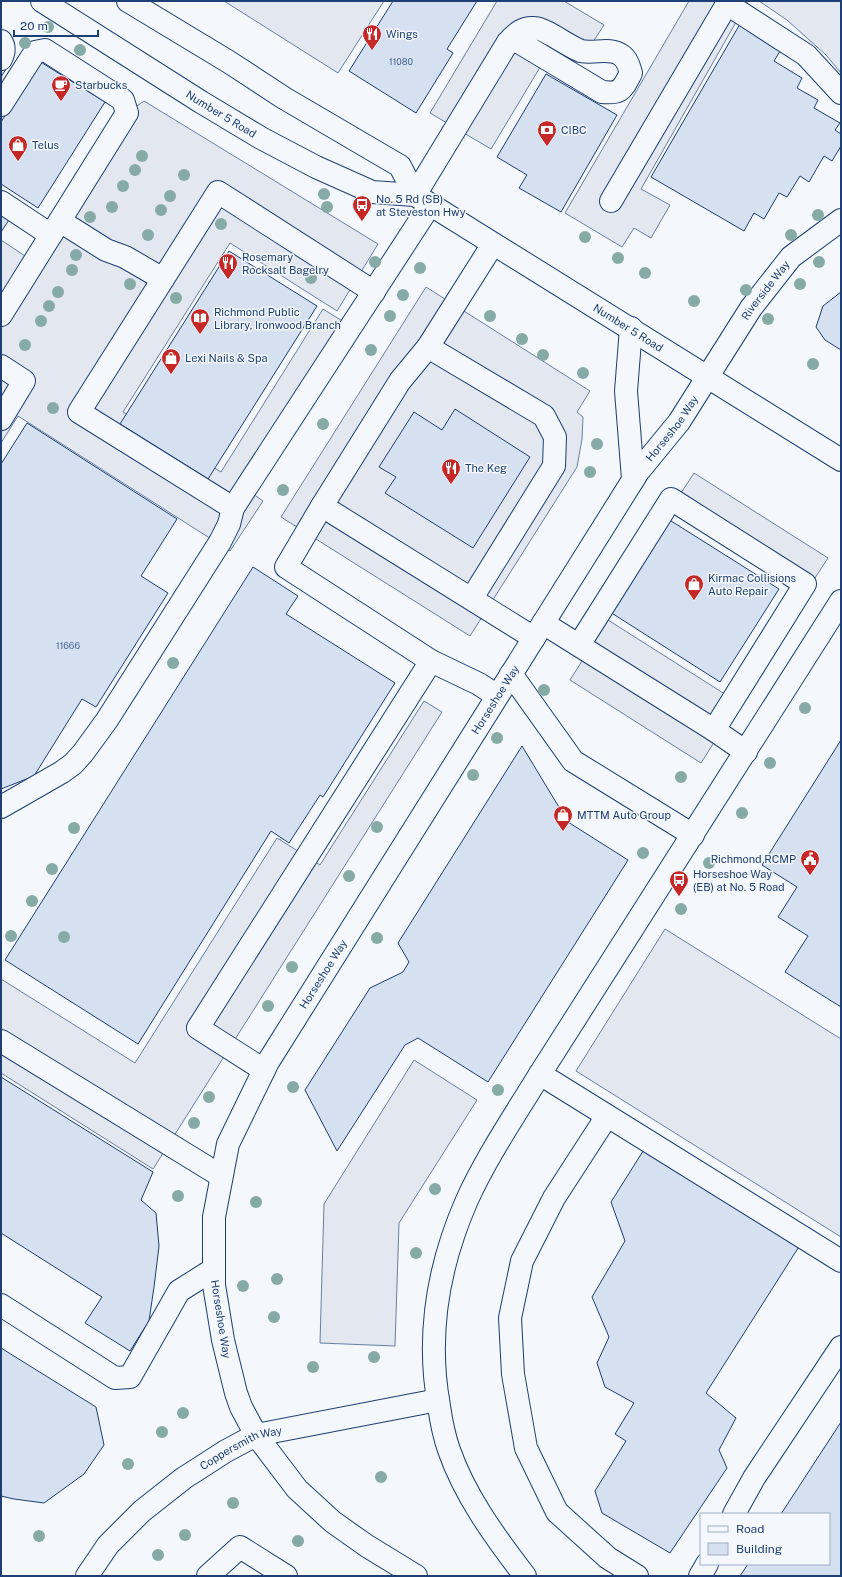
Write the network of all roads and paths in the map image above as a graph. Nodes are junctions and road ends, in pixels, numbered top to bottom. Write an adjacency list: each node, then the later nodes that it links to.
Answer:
1 (42, 1): 9 (street, Number 5 Road)
2 (128, 1): 9 (street)
3 (728, 2): 7 (street); 10 (street)
4 (512, 38): 4 (street); 9 (street)
5 (1, 41): 6 (street)
6 (1, 59)
7 (841, 93)
8 (1, 105): 13 (street)
9 (423, 200): 14 (street, Number 5 Road); 16 (street)
10 (611, 201)
11 (1, 202): 13 (street)
12 (841, 220): 21 (street, Riverside Way)
13 (56, 228): 15 (street); 17 (street)
14 (493, 244): 18 (street, Number 5 Road); 19 (street)
15 (163, 279): 16 (street); 26 (street)
16 (374, 292): 26 (street)
17 (1, 315)
18 (631, 328): 21 (street, Number 5 Road); 24 (street)
19 (428, 347): 25 (street); 27 (street)
20 (1, 366): 22 (street)
21 (708, 378): 23 (street, Number 5 Road); 24 (street, Horseshoe Way)
22 (1, 419)
23 (841, 460)
24 (633, 479): 29 (street, Horseshoe Way)
25 (322, 506): 27 (street); 31 (street)
26 (233, 508): 36 (street)
27 (472, 598): 29 (street)
28 (841, 601): 35 (street)
29 (539, 630): 30 (street); 32 (street, Horseshoe Way)
30 (579, 645): 34 (street); 34 (street)
31 (431, 661): 33 (street); 39 (street)
32 (511, 674): 33 (street, Horseshoe Way); 37 (street)
33 (497, 696): 39 (street, Horseshoe Way)
34 (714, 730): 35 (street)
35 (746, 752): 37 (street)
36 (1, 807)
37 (694, 835): 40 (street)
38 (1, 1041): 42 (street)
39 (264, 1070): 42 (street, Horseshoe Way)
40 (540, 1074): 41 (street); 47 (street)
41 (607, 1116): 43 (street); 56 (street)
42 (221, 1176): 44 (street, Horseshoe Way)
43 (841, 1261)
44 (214, 1269): 45 (street); 48 (street, Horseshoe Way)
45 (1, 1305)
46 (841, 1347): 49 (street)
47 (438, 1400): 48 (street, Coppersmith Way); 55 (street)
48 (256, 1435): 51 (street, Coppersmith Way); 54 (street, Horseshoe Way)
49 (735, 1513)
50 (706, 1565): 57 (street)
51 (87, 1576)
52 (208, 1576): 53 (street)
53 (286, 1576)
54 (416, 1576)
55 (525, 1576)
56 (637, 1576)
57 (700, 1576)

